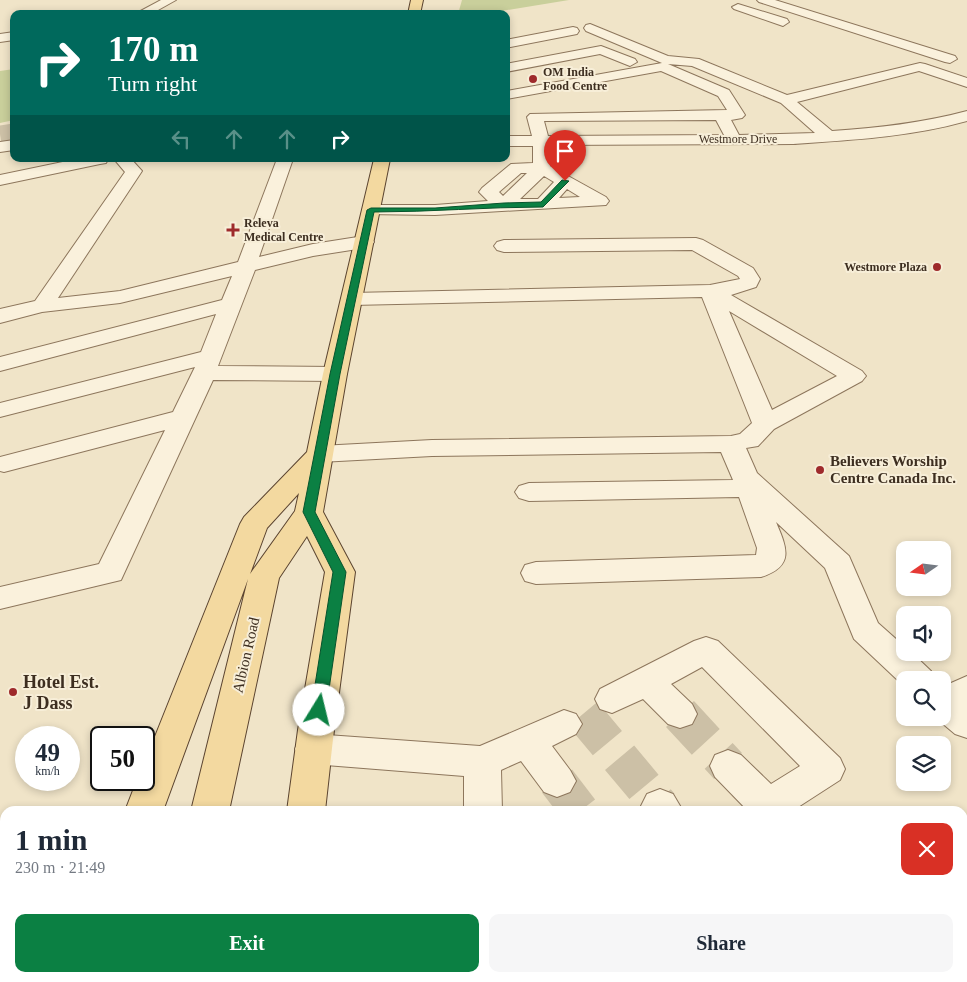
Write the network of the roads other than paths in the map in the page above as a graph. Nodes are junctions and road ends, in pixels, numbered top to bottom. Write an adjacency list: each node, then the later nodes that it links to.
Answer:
1 (170, 0): 4 (street)
2 (764, 0): 11 (street)
3 (738, 7): 5 (street)
4 (149, 10)
5 (793, 25)
6 (590, 28): 18 (street)
7 (510, 44): 8 (street)
8 (601, 50): 10 (street); 12 (street)
9 (893, 58): 13 (street)
10 (624, 60): 14 (street); 15 (street)
11 (958, 62)
12 (510, 67)
13 (920, 67): 16 (street); 18 (street)
14 (645, 68): 17 (street); 19 (street)
15 (561, 72)
16 (967, 83)
17 (510, 94)
18 (786, 100): 21 (street)
19 (721, 115): 22 (street); 24 (street)
20 (967, 116): 21 (street, Westmore Drive)
21 (829, 137): 22 (street, Westmore Drive)
22 (734, 139): 24 (street, Westmore Drive)
23 (510, 140): 24 (street, Westmore Drive)
24 (542, 140): 29 (street)
25 (86, 162): 30 (street)
26 (125, 162): 41 (street)
27 (284, 162): 37 (street)
28 (381, 162): 34 (main road, Albion Road)
29 (542, 168): 31 (street); 33 (street)
30 (0, 180)
31 (565, 181): 32 (street); 32 (street)
32 (543, 204): 33 (street)
33 (504, 205): 34 (street)
34 (371, 210): 35 (main road, Albion Road)
35 (364, 242): 37 (street); 39 (main road, Albion Road)
36 (504, 246): 38 (street)
37 (246, 268): 40 (street); 41 (street)
38 (710, 291): 39 (street); 48 (street); 48 (street)
39 (352, 299): 45 (main road, Albion Road)
40 (231, 304): 43 (street); 44 (street)
41 (42, 306): 42 (street)
42 (2, 312)
43 (0, 364)
44 (207, 364): 45 (street); 46 (street); 47 (street)
45 (335, 374): 50 (main road, Albion Road)
46 (0, 410)
47 (183, 417): 51 (street); 56 (street)
48 (765, 424): 49 (street)
49 (731, 444): 50 (street); 52 (street)
50 (320, 454): 54 (main road, Albion Road); 67 (main road)
51 (4, 464)
52 (747, 483): 53 (street); 55 (street); 57 (street)
53 (529, 492)
54 (309, 512): 63 (main road); 68 (main road, Albion Road)
55 (536, 573)
56 (0, 598)
57 (909, 671)
58 (647, 681): 59 (street); 60 (street); 72 (street)
59 (612, 699)
60 (680, 714)
61 (564, 724): 62 (street)
62 (527, 741): 64 (street); 66 (street)
63 (313, 749): 64 (street); 69 (main road)
64 (482, 762): 70 (street)
65 (728, 766): 71 (street)
66 (558, 781)
67 (146, 806)
68 (211, 806)
69 (307, 806)
70 (483, 806)
71 (763, 806)
72 (773, 806)

